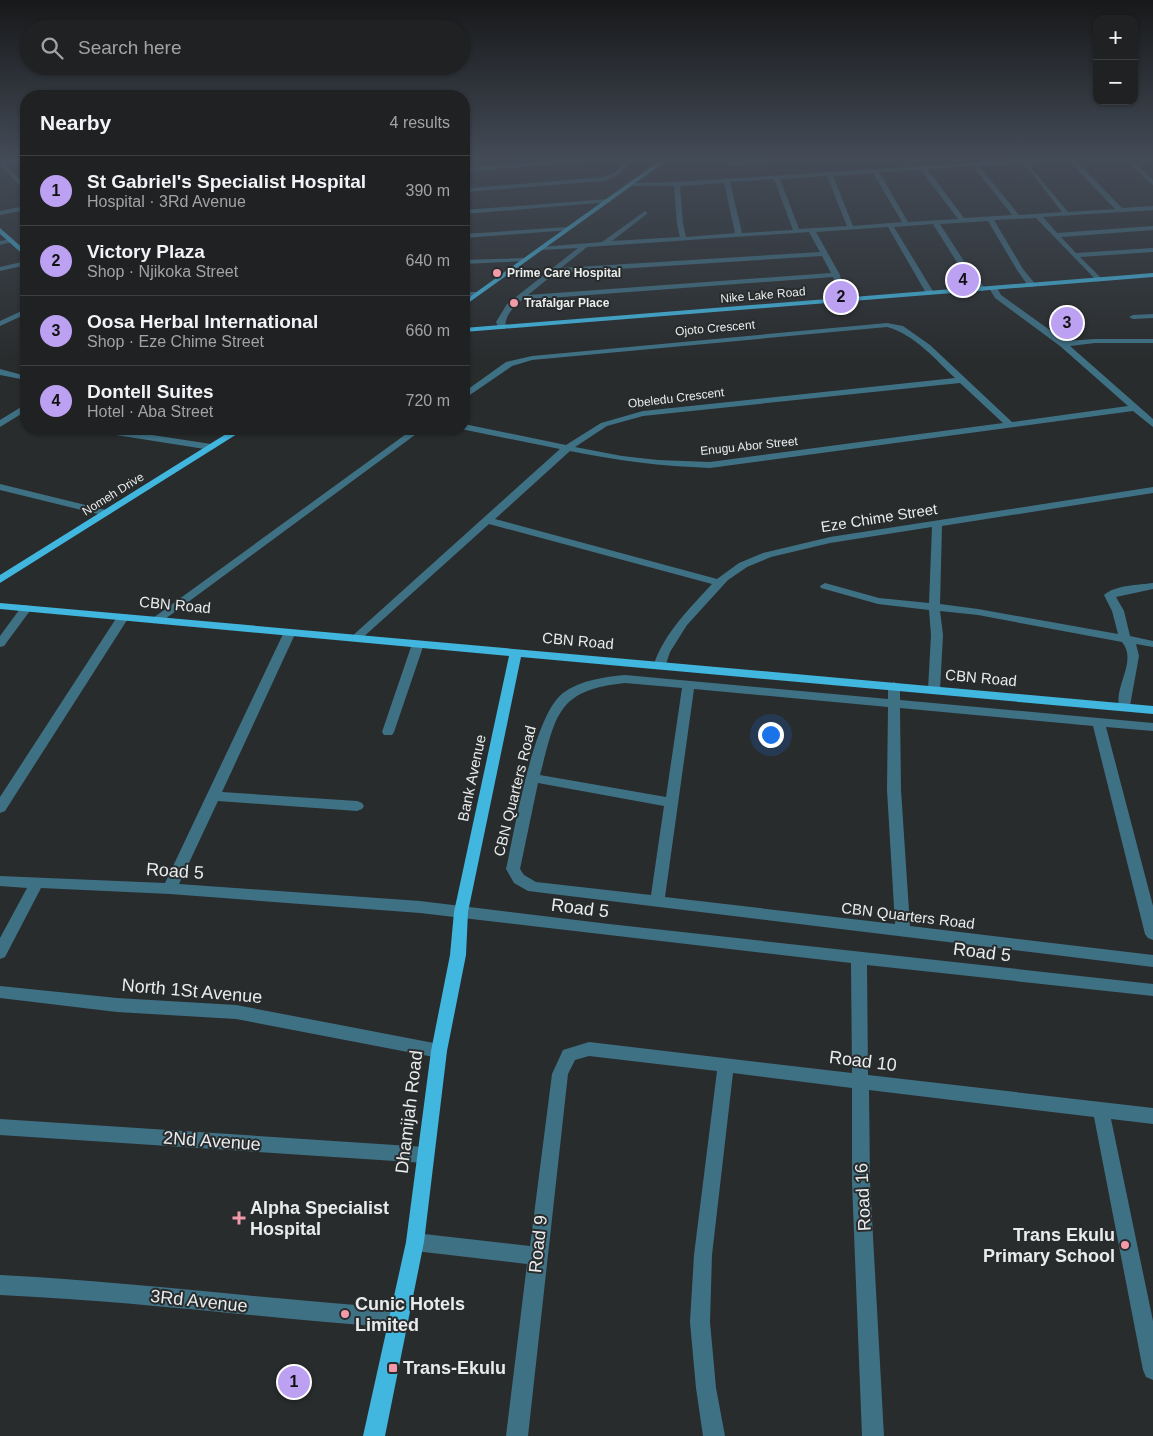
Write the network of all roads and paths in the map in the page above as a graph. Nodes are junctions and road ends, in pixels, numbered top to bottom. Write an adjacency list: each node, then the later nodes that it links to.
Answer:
1 (572, 226): 13 (main road)
2 (628, 226): 23 (street)
3 (682, 226): 20 (street)
4 (737, 226): 19 (street)
5 (795, 226): 16 (street)
6 (877, 226): 11 (street)
7 (891, 226): 41 (street)
8 (938, 226): 40 (street)
9 (993, 226): 38 (street)
10 (1047, 226): 17 (street)
11 (851, 228): 15 (street)
12 (1153, 228): 17 (street)
13 (568, 229): 18 (street); 25 (main road)
14 (0, 230): 21 (main road)
15 (812, 231): 16 (street); 28 (street)
16 (797, 232): 19 (street)
17 (1055, 235): 29 (street)
18 (470, 236)
19 (739, 236): 20 (street)
20 (684, 240): 23 (street)
21 (10, 241): 22 (street); 26 (main road)
22 (0, 243)
23 (604, 244): 24 (street)
24 (584, 246): 25 (street); 34 (street)
25 (542, 248): 30 (main road)
26 (20, 250)
27 (1153, 250): 29 (street)
28 (826, 254): 34 (street); 35 (street)
29 (1076, 255): 37 (street)
30 (523, 260): 31 (street); 43 (main road)
31 (470, 262)
32 (20, 264): 33 (street)
33 (0, 269)
34 (553, 271): 44 (street)
35 (836, 275): 44 (street); 46 (street)
36 (1153, 275): 37 (main road, Nike Lake Road)
37 (1098, 280): 38 (main road, Nike Lake Road)
38 (1032, 285): 39 (main road, Nike Lake Road)
39 (992, 288): 40 (main road, Nike Lake Road); 54 (street)
40 (982, 289): 41 (main road, Nike Lake Road)
41 (930, 293): 46 (main road, Nike Lake Road)
42 (470, 294): 43 (street)
43 (476, 294): 45 (main road)
44 (518, 298): 51 (street)
45 (470, 299)
46 (844, 300): 51 (main road, Nike Lake Road)
47 (20, 315): 50 (street)
48 (1153, 316): 49 (street)
49 (1133, 317)
50 (0, 324)
51 (502, 327): 52 (main road, Nike Lake Road)
52 (470, 330)
53 (1153, 341): 54 (street)
54 (1063, 344): 59 (street)
55 (0, 372): 56 (street)
56 (20, 377)
57 (961, 380): 58 (street, Ojoto Crescent); 64 (street, Ojoto Crescent); 71 (street, Obeledu Crescent)
58 (470, 392)
59 (1135, 408): 64 (street, Enugu Abor Street); 65 (street)
60 (20, 411): 61 (street)
61 (14, 415): 62 (street); 63 (street)
62 (20, 416)
63 (0, 424)
64 (1009, 424): 71 (street, Enugu Abor Street)
65 (1153, 424)
66 (470, 428): 71 (street, Enugu Abor Street)
67 (134, 435): 70 (street)
68 (230, 435): 70 (main road, Nomeh Drive)
69 (410, 435): 85 (street)
70 (211, 447): 74 (main road, Nomeh Drive)
71 (566, 448): 75 (street, Obeledu Crescent)
72 (0, 487): 74 (street)
73 (1153, 490): 76 (street, Eze Chime Street)
74 (106, 513): 77 (main road, Nomeh Drive)
75 (487, 520): 78 (street); 87 (street, Obeledu Crescent)
76 (937, 524): 78 (street, Eze Chime Street); 82 (street)
77 (0, 580)
78 (720, 583): 93 (street, Eze Chime Street)
79 (825, 586): 82 (street)
80 (1153, 586): 88 (street)
81 (0, 606): 83 (main road, CBN Road)
82 (934, 607): 88 (street); 96 (street)
83 (26, 608): 84 (main road, CBN Road); 89 (street)
84 (123, 617): 85 (main road, CBN Road); 107 (street)
85 (157, 620): 86 (main road, CBN Road)
86 (290, 632): 87 (main road, CBN Road); 104 (street)
87 (356, 638): 90 (main road, CBN Road)
88 (1128, 640): 91 (street); 98 (street)
89 (0, 644)
90 (418, 644): 92 (main road, CBN Road); 102 (street)
91 (1153, 644)
92 (516, 652): 93 (main road, CBN Road); 112 (main road, Bank Avenue)
93 (660, 664): 95 (main road, CBN Road)
94 (689, 685): 97 (street, CBN Quarters Road); 103 (street, CBN Quarters Road); 105 (street)
95 (894, 686): 96 (main road, CBN Road); 97 (street)
96 (934, 690): 98 (main road, CBN Road)
97 (894, 704): 100 (street, CBN Quarters Road); 113 (street)
98 (1125, 708): 99 (main road, CBN Road)
99 (1153, 710)
100 (1098, 722): 101 (street, CBN Quarters Road); 114 (street)
101 (1153, 727)
102 (388, 732)
103 (533, 778): 105 (street); 111 (street, CBN Quarters Road)
104 (212, 796): 106 (street); 110 (street)
105 (671, 803): 111 (street)
106 (357, 806)
107 (0, 808)
108 (0, 881): 109 (street, Road 5)
109 (37, 882): 110 (street, Road 5); 115 (street)
110 (170, 889): 112 (street, Road 5)
111 (656, 901): 113 (street, CBN Quarters Road)
112 (461, 912): 116 (street, Road 5); 120 (main road, Dhamijah Road)
113 (903, 931): 117 (street, CBN Quarters Road)
114 (1153, 934)
115 (0, 953)
116 (859, 957): 118 (street, Road 5); 123 (street, Road 16)
117 (1153, 961)
118 (1153, 990)
119 (0, 992): 120 (street, North 1St Avenue)
120 (439, 1051): 127 (main road, Dhamijah Road)
121 (569, 1055): 122 (street, Road 10); 129 (street, Road 9)
122 (726, 1065): 123 (street, Road 10); 135 (street)
123 (859, 1080): 124 (street, Road 10); 136 (street, Road 16)
124 (1101, 1110): 125 (street, Road 10); 132 (street)
125 (1153, 1116)
126 (0, 1127): 127 (street, 2Nd Avenue)
127 (425, 1155): 128 (main road, Dhamijah Road)
128 (415, 1242): 129 (street); 131 (main road, Dhamijah Road)
129 (537, 1256): 134 (street, Road 9)
130 (0, 1285): 131 (street, 3Rd Avenue)
131 (398, 1318): 133 (main road, Dhamijah Road)
132 (1153, 1370)
133 (374, 1436)
134 (517, 1436)
135 (714, 1436)
136 (873, 1436)

